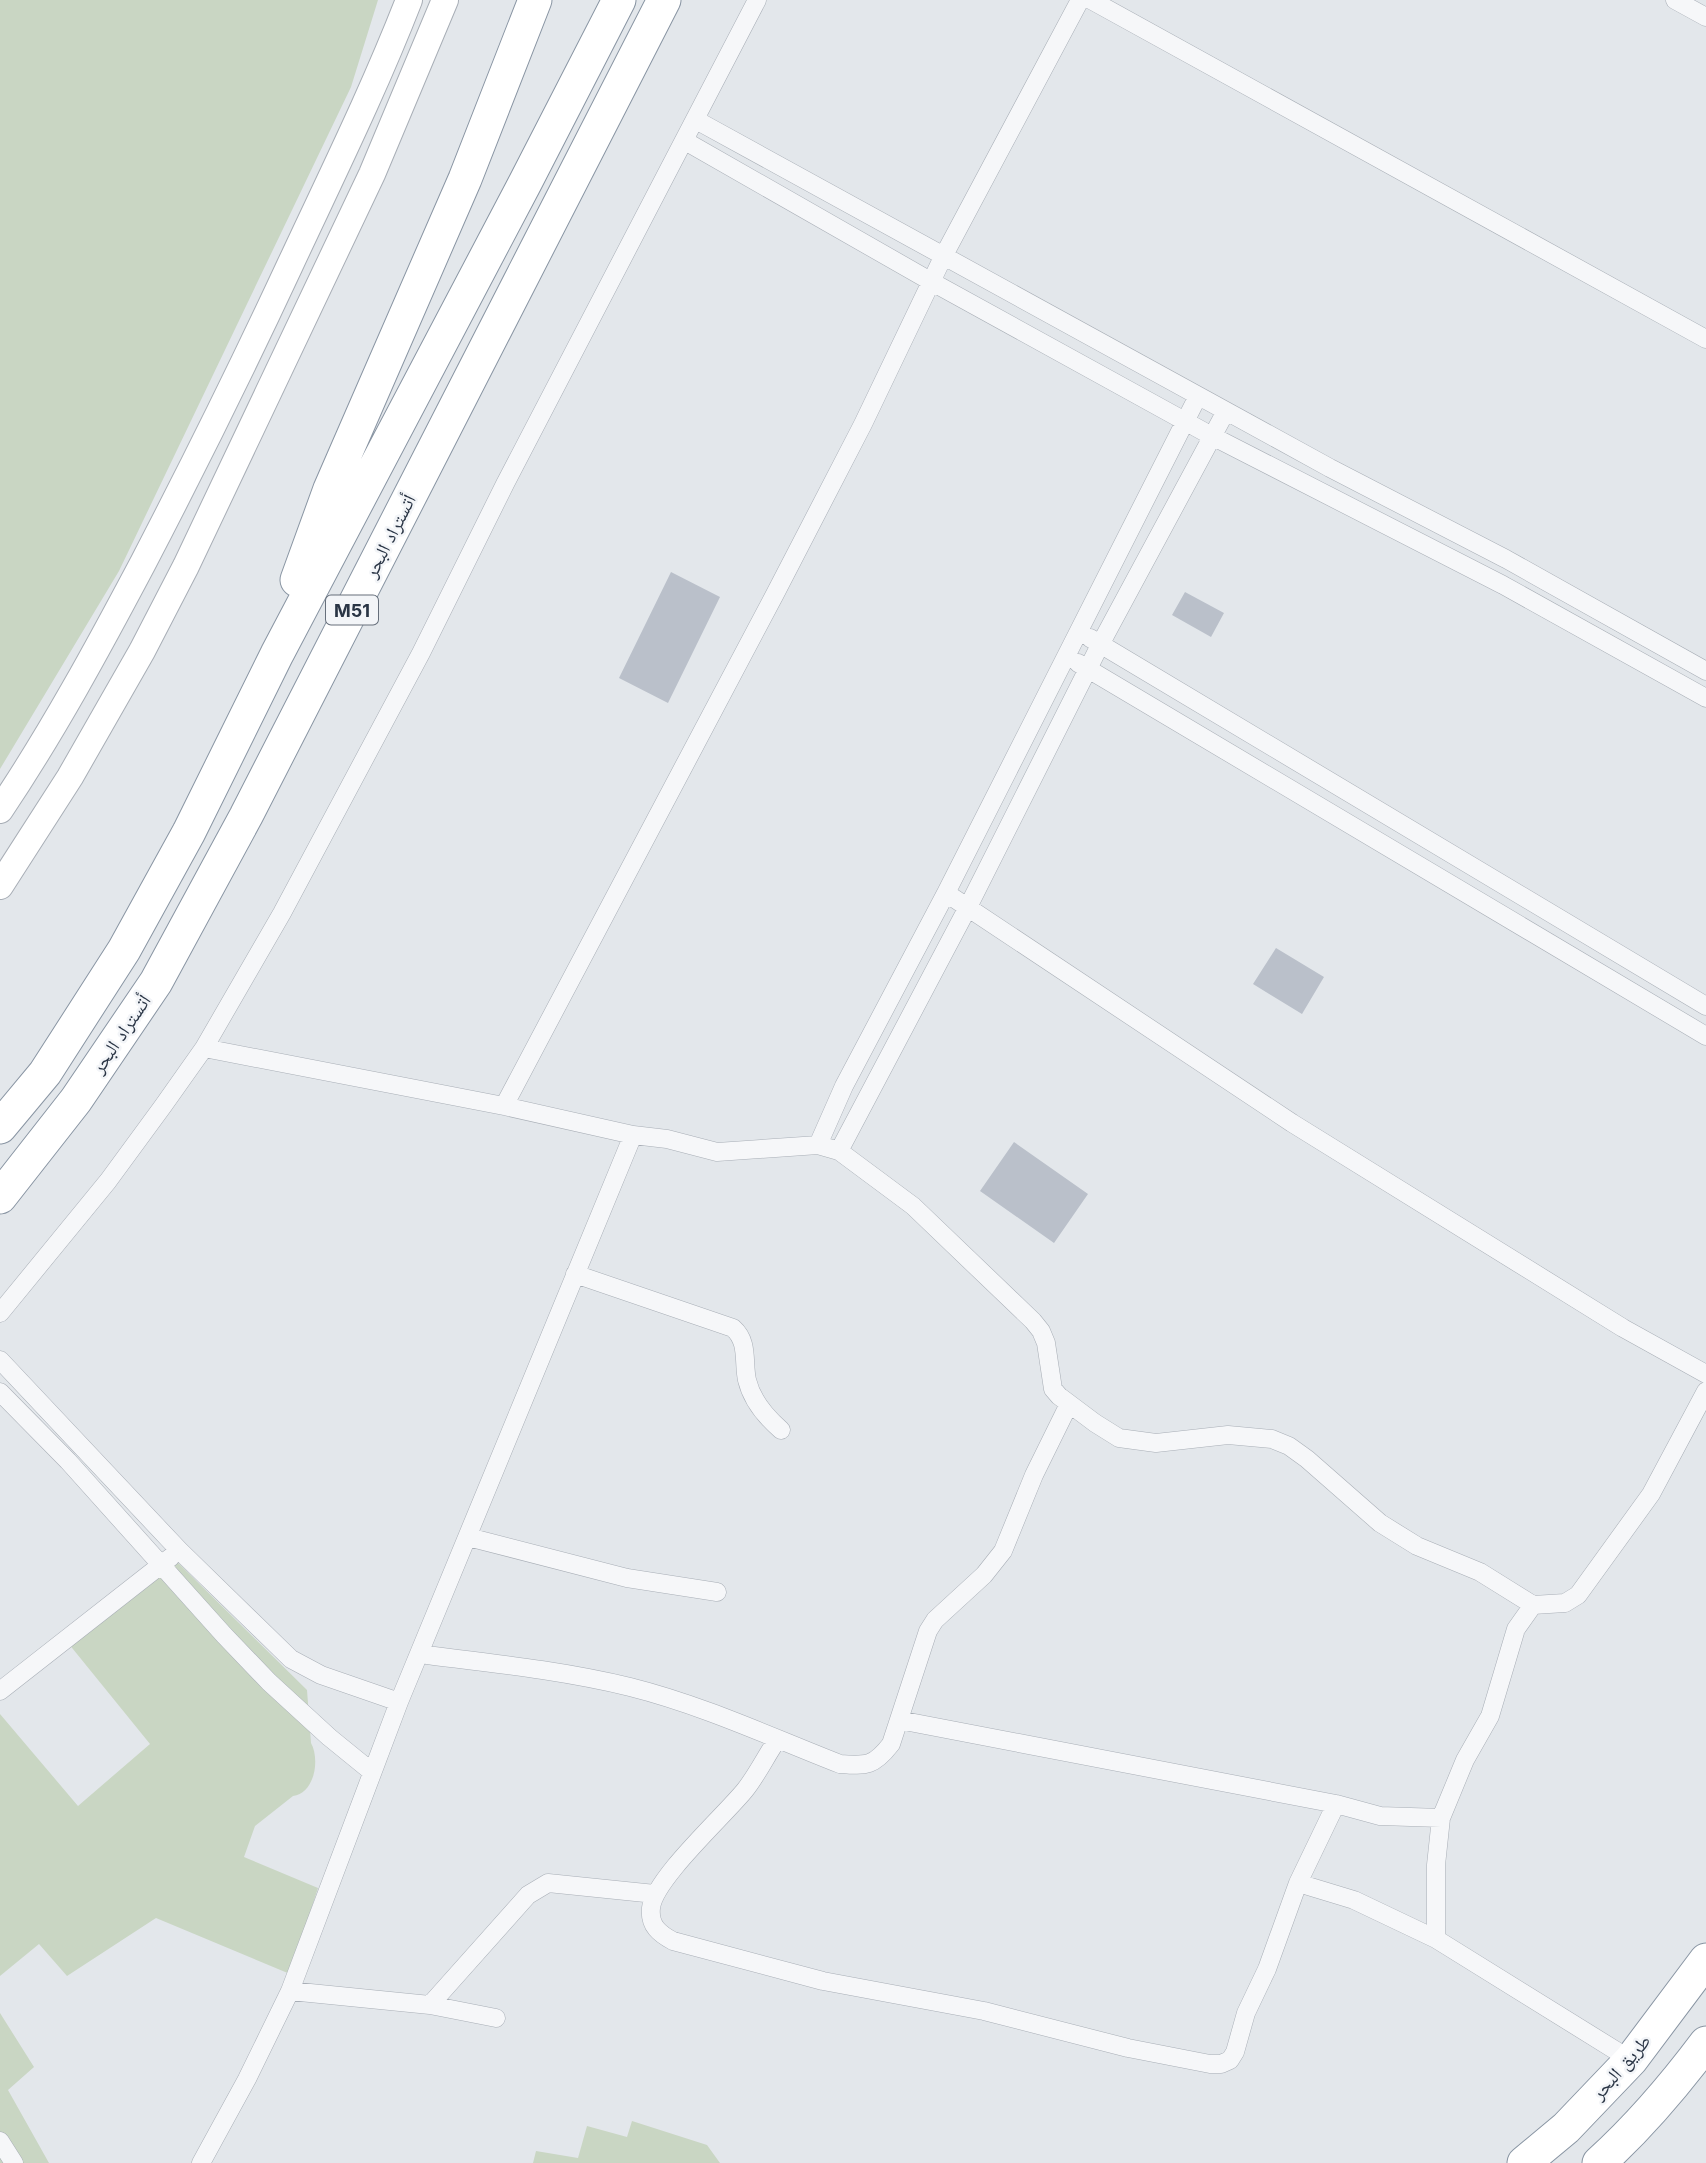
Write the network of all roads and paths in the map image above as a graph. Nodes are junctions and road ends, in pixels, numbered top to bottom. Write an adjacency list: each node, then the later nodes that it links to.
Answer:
1 (409, 0): 27 (street)
2 (445, 0): 28 (street)
3 (535, 0): 22 (highway)
4 (619, 0): 22 (highway, M51)
5 (664, 0): 39 (highway, أتستراد البحر / M51)
6 (757, 0): 11 (street)
7 (1080, 0): 13 (street)
8 (1091, 0): 15 (street)
9 (1675, 0): 10 (street)
10 (1706, 17)
11 (696, 120): 12 (street); 13 (street)
12 (685, 141): 14 (street); 33 (street)
13 (943, 257): 14 (street); 16 (street)
14 (932, 282): 18 (street); 34 (street)
15 (1706, 340)
16 (1198, 396): 17 (street); 18 (street)
17 (1226, 411): 19 (street); 25 (street)
18 (1185, 421): 19 (street); 20 (street)
19 (1210, 435): 21 (street); 26 (street)
20 (1078, 631): 21 (street); 23 (street)
21 (1101, 643): 24 (street); 31 (street)
22 (277, 653): 35 (highway, M51)
23 (1065, 656): 24 (street); 29 (street)
24 (1088, 668): 30 (street); 32 (street)
25 (1706, 671)
26 (1706, 698)
27 (0, 810)
28 (0, 886)
29 (946, 893): 30 (street); 37 (street)
30 (968, 907): 38 (street); 43 (street)
31 (1706, 1006)
32 (1706, 1036)
33 (204, 1048): 34 (street); 41 (street)
34 (504, 1107): 36 (street)
35 (0, 1127)
36 (633, 1135): 37 (street); 40 (street)
37 (818, 1145): 38 (street)
38 (839, 1151): 46 (street)
39 (0, 1197)
40 (575, 1274): 47 (street); 48 (street)
41 (0, 1313)
42 (0, 1360): 49 (street)
43 (1706, 1374)
44 (1706, 1391): 52 (street)
45 (0, 1392): 50 (street)
46 (1069, 1404): 52 (street); 56 (street)
47 (781, 1430)
48 (468, 1537): 51 (street); 53 (street)
49 (179, 1550): 50 (street); 55 (street)
50 (162, 1565): 54 (street); 58 (street)
51 (717, 1592)
52 (1533, 1605): 60 (street)
53 (419, 1654): 55 (street); 57 (street)
54 (0, 1692)
55 (399, 1702): 58 (street)
56 (899, 1720): 57 (street); 59 (street)
57 (777, 1740): 62 (street)
58 (372, 1772): 65 (street)
59 (1336, 1804): 60 (street); 61 (street)
60 (1441, 1818): 63 (street)
61 (1298, 1883): 62 (street); 63 (street)
62 (655, 1894): 66 (street)
63 (1436, 1939): 69 (street)
64 (1706, 1960): 69 (highway, طريق البحر)
65 (290, 1991): 66 (street); 72 (street)
66 (430, 2005): 67 (street)
67 (496, 2018)
68 (1706, 2043): 74 (highway)
69 (1631, 2060): 73 (highway, طريق البحر)
70 (0, 2141): 71 (street)
71 (14, 2163)
72 (201, 2163)
73 (1524, 2163)
74 (1600, 2163)

